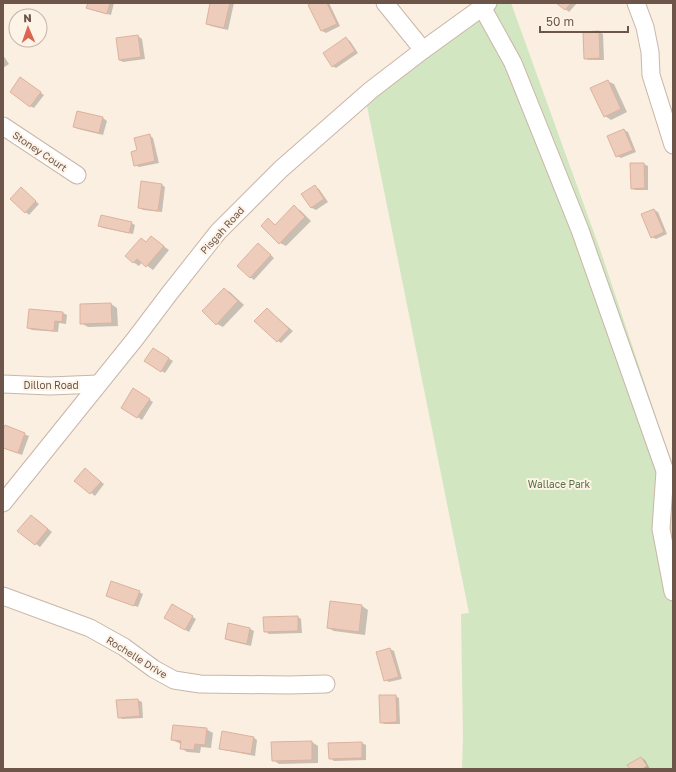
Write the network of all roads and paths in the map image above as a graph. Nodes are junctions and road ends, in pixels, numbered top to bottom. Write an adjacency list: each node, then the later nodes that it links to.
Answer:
1 (385, 3): 4 (street)
2 (636, 3): 6 (street)
3 (485, 5): 4 (street, Pisgah Road); 11 (street)
4 (423, 50): 9 (street, Pisgah Road)
5 (3, 126): 7 (street, Stoney Court)
6 (673, 146)
7 (77, 175)
8 (3, 384): 9 (street, Dillon Road)
9 (98, 384): 10 (street, Pisgah Road)
10 (3, 503)
11 (673, 592)
12 (3, 596): 13 (street, Rochelle Drive)
13 (326, 684)

